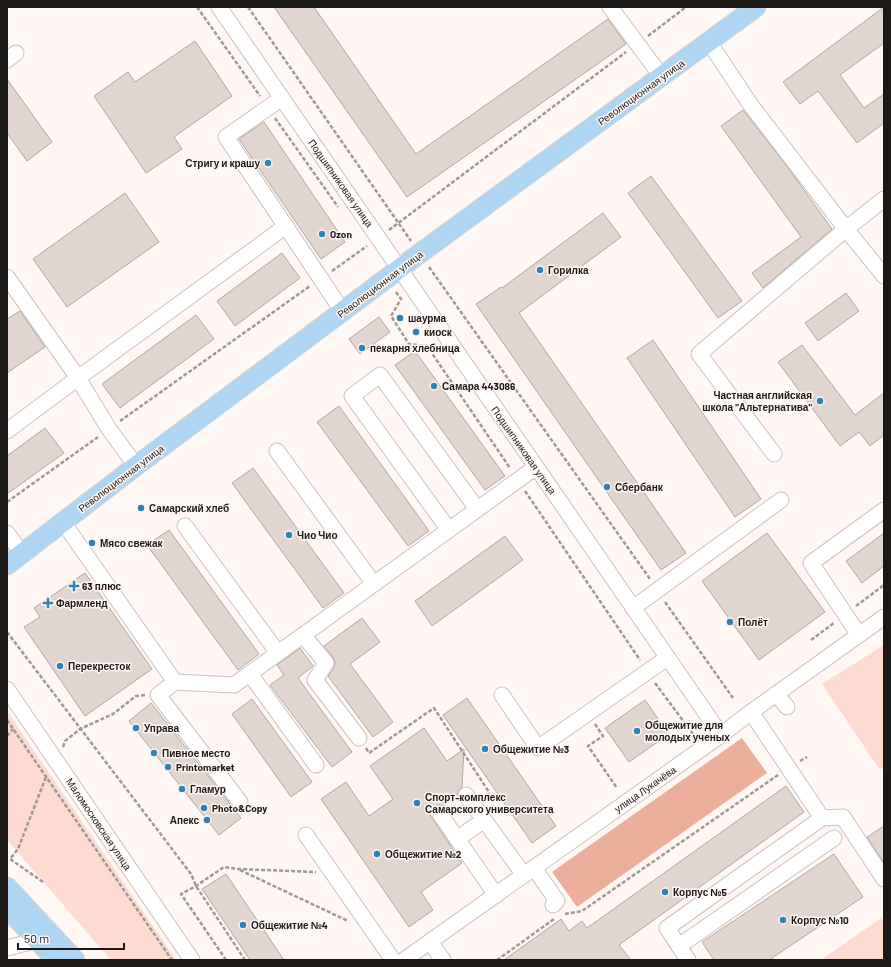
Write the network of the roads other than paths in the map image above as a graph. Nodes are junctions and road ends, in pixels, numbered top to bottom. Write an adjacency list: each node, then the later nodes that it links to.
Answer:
1 (219, 7): 6 (street, Подшипниковая улица)
2 (610, 7): 5 (street)
3 (756, 7): 4 (main road, Революционная улица)
4 (709, 42): 5 (main road, Революционная улица); 9 (street)
5 (662, 77): 10 (main road, Революционная улица)
6 (282, 98): 8 (street); 10 (street, Подшипниковая улица)
7 (884, 199): 9 (street)
8 (286, 226): 13 (street); 14 (street)
9 (846, 229): 11 (street); 17 (street)
10 (394, 274): 13 (main road, Революционная улица); 19 (street, Подшипниковая улица)
11 (884, 276)
12 (7, 277): 14 (street)
13 (343, 312): 18 (main road, Революционная улица)
14 (78, 378): 15 (street); 18 (street)
15 (7, 431)
16 (277, 451): 29 (street)
17 (774, 454)
18 (136, 466): 23 (main road, Революционная улица)
19 (536, 467): 21 (street); 30 (street, Подшипниковая улица)
20 (781, 500): 30 (street)
21 (477, 509): 25 (street); 25 (street)
22 (884, 510): 33 (street)
23 (63, 522): 27 (main road, Революционная улица); 37 (street)
24 (185, 526): 34 (street)
25 (449, 530): 29 (street)
26 (7, 533): 27 (street)
27 (22, 553): 28 (main road, Революционная улица)
28 (7, 565)
29 (374, 584): 32 (street)
30 (633, 608): 35 (street, Подшипниковая улица)
31 (884, 617): 33 (street, улица Лукачёва)
32 (303, 635): 34 (street); 44 (street)
33 (859, 635): 39 (street, улица Лукачёва)
34 (278, 654): 36 (street)
35 (667, 658): 40 (street); 43 (street, Подшипниковая улица)
36 (250, 674): 37 (street); 45 (street)
37 (175, 682): 47 (street)
38 (7, 689): 67 (street, Маломосковская улица)
39 (776, 694): 41 (street); 42 (street, улица Лукачёва)
40 (502, 695)
41 (787, 707)
42 (752, 712): 43 (street, улица Лукачёва); 49 (street)
43 (721, 736): 54 (street, улица Лукачёва)
44 (359, 738)
45 (316, 765)
46 (466, 795): 50 (street)
47 (240, 802)
48 (440, 814): 53 (street)
49 (822, 818): 55 (street); 63 (street)
50 (484, 820): 53 (street); 54 (street)
51 (306, 835): 68 (street)
52 (834, 838): 63 (street)
53 (457, 839): 57 (street)
54 (529, 871): 57 (street, улица Лукачёва); 58 (street)
55 (884, 879)
56 (7, 887): 66 (main road)
57 (496, 895): 61 (street, улица Лукачёва)
58 (552, 905)
59 (7, 908): 62 (main road)
60 (7, 925): 62 (main road)
61 (430, 942): 69 (street, улица Лукачёва); 70 (street)
62 (23, 944): 64 (main road); 65 (main road)
63 (679, 946): 71 (street)
64 (40, 960)
65 (56, 960)
66 (75, 960)
67 (192, 960)
68 (393, 960)
69 (404, 960)
70 (443, 960)
71 (688, 960)

